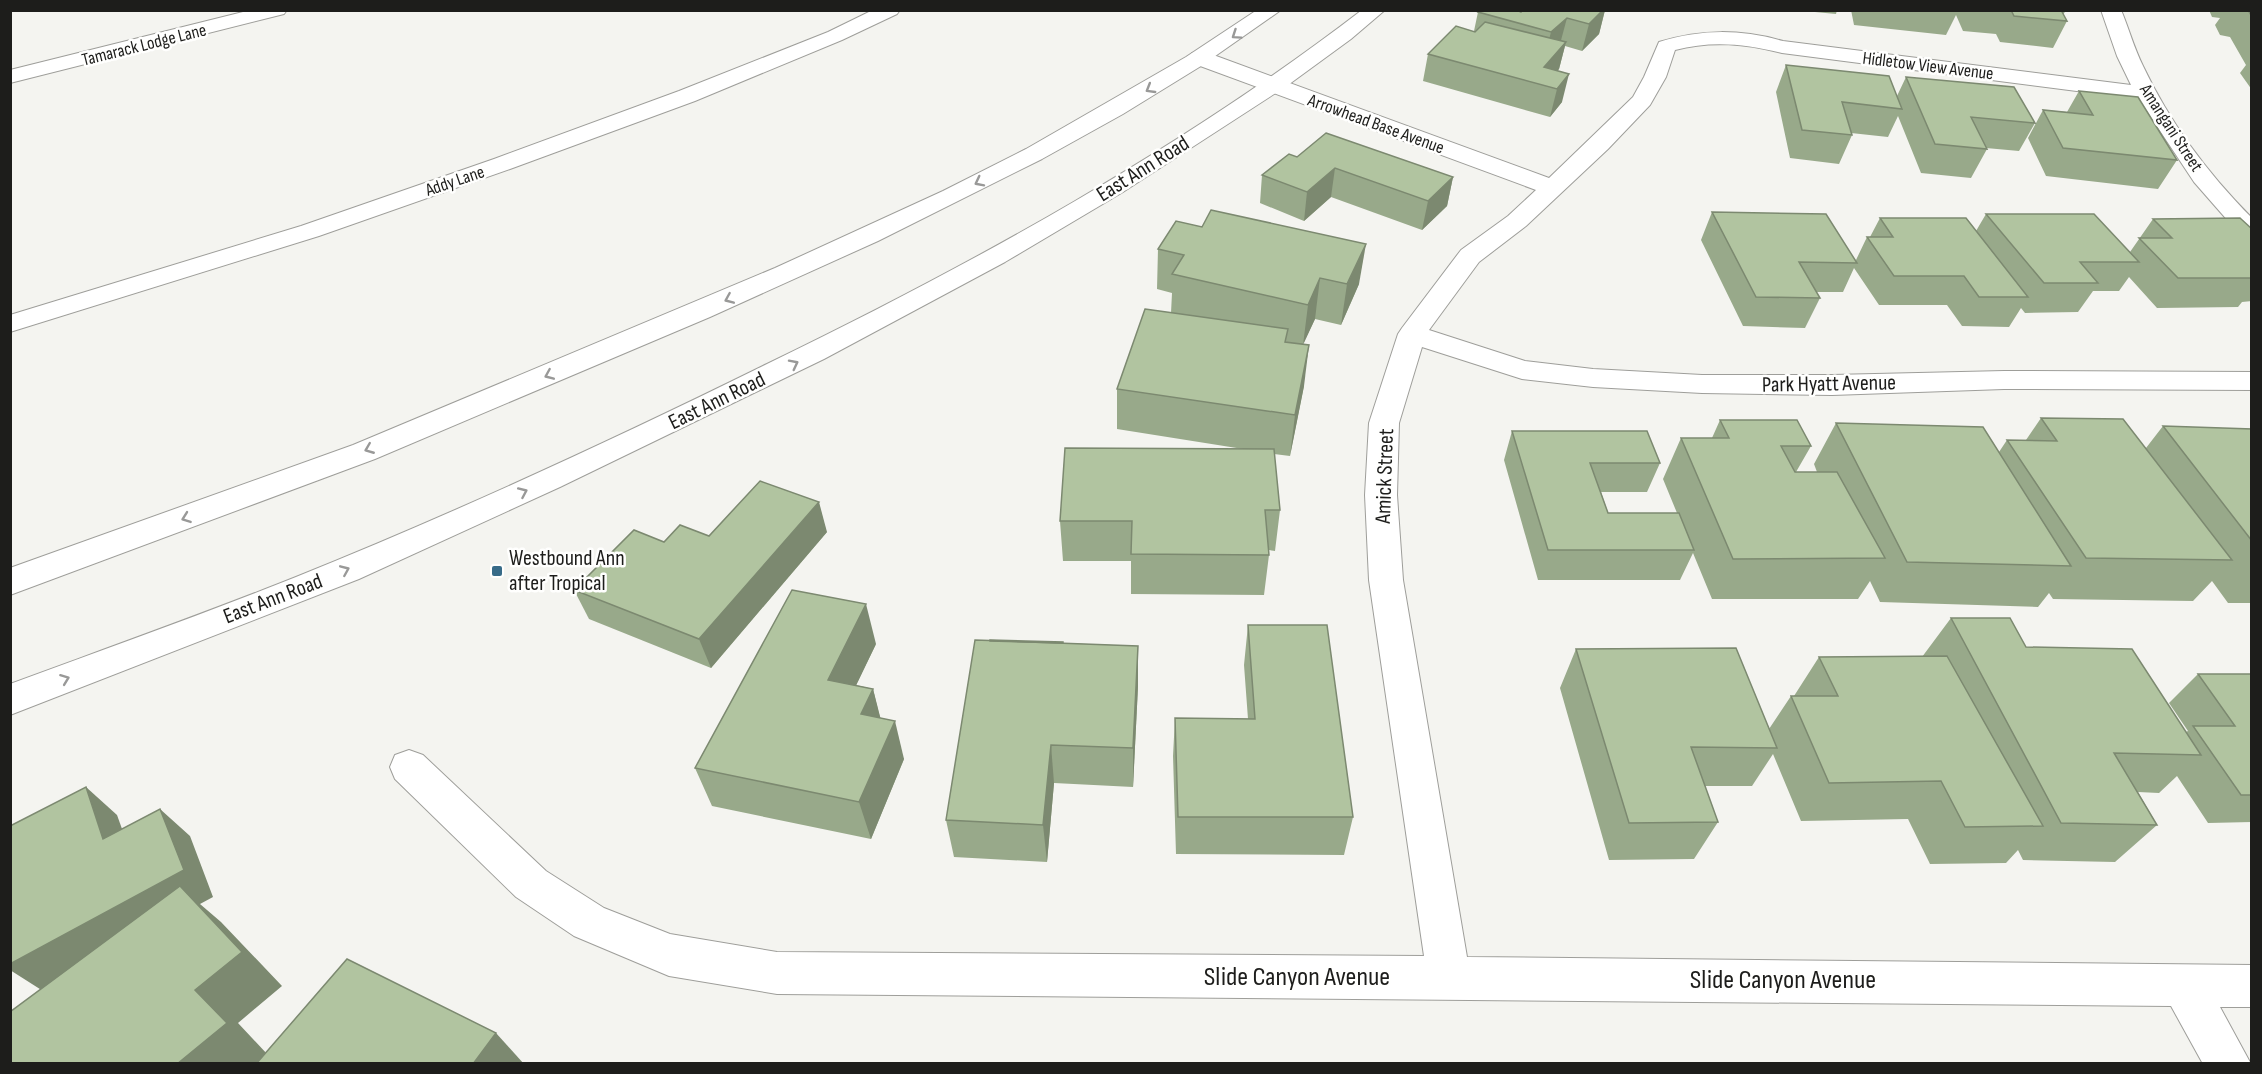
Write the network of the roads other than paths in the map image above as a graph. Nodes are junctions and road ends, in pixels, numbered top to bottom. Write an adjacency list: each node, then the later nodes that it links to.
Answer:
1 (277, 10): 8 (street, Tamarack Lodge Lane)
2 (890, 10): 13 (street, Addy Lane)
3 (1271, 10): 7 (street, one-way to 7)
4 (1376, 10): 9 (street, East Ann Road)
5 (2111, 10): 10 (street, Amangani Street)
6 (1709, 37): 10 (street, Hidletow View Avenue); 11 (street, Amick Street)
7 (1200, 58): 9 (street, Arrowhead Base Avenue); 16 (street, one-way to 16)
8 (10, 77)
9 (1273, 85): 11 (street, Arrowhead Base Avenue); 17 (street, East Ann Road, one-way to 9)
10 (2148, 94): 12 (street, Amangani Street)
11 (1552, 188): 14 (street, Amick Street)
12 (2252, 233)
13 (10, 324)
14 (1412, 334): 15 (street, Park Hyatt Avenue); 19 (street, Amick Street)
15 (2252, 381)
16 (10, 582)
17 (10, 700)
18 (409, 767): 19 (street, Slide Canyon Avenue)
19 (1449, 978): 20 (street, Slide Canyon Avenue)
20 (2183, 985): 21 (street, Slide Canyon Avenue); 22 (street)
21 (2252, 986)
22 (2228, 1064)

